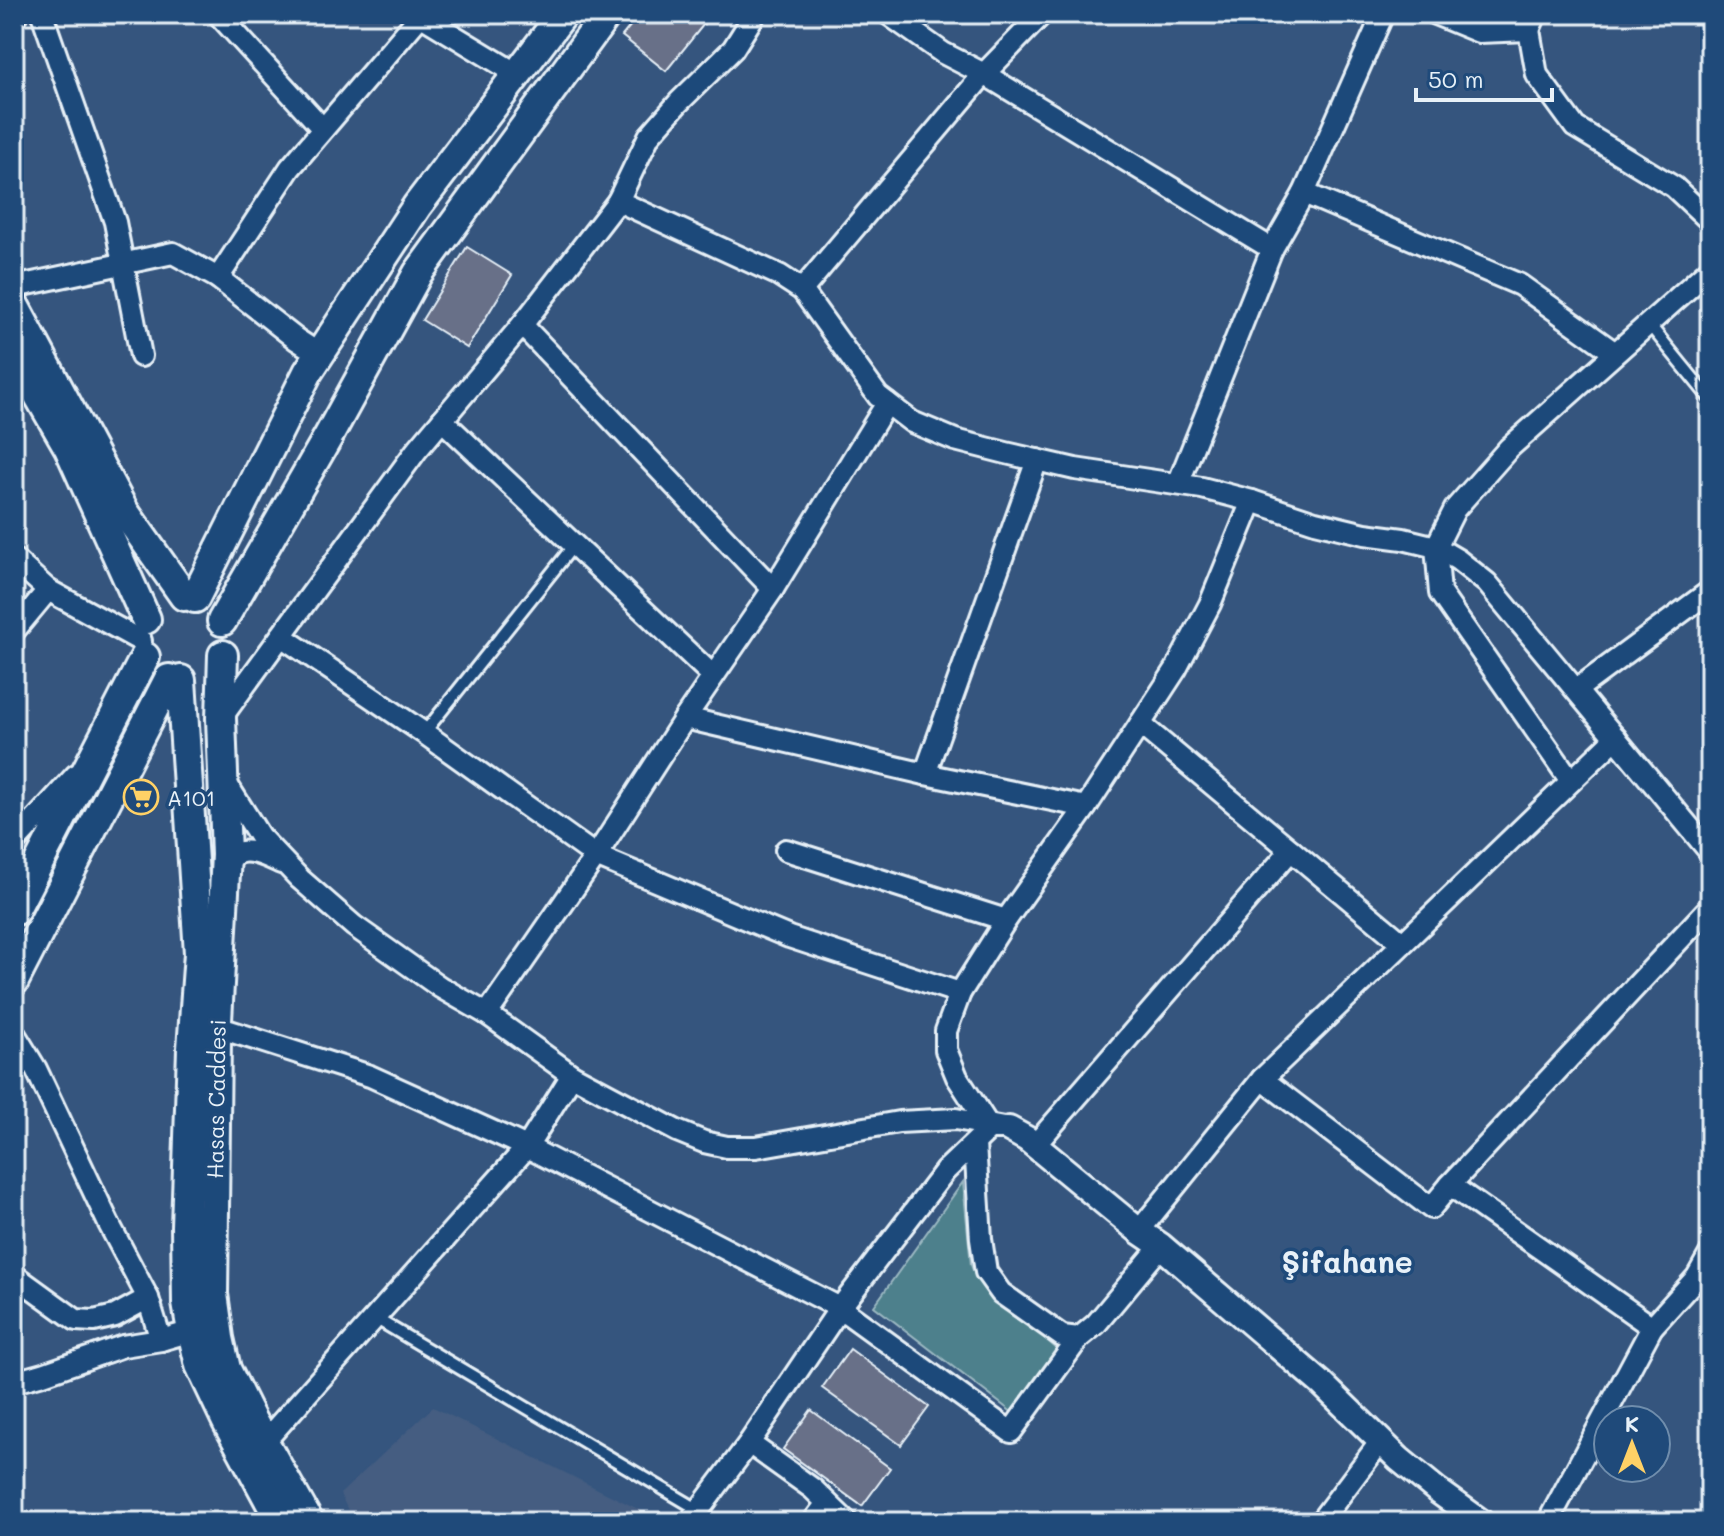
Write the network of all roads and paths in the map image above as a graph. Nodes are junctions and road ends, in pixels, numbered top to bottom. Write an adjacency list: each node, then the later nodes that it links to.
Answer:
1 (42, 14): 19 (street)
2 (218, 14): 14 (street)
3 (563, 14): 12 (main road)
4 (607, 14): 44 (main road)
5 (755, 14): 16 (street)
6 (888, 14): 13 (street)
7 (1042, 14): 13 (street)
8 (1383, 14): 15 (street)
9 (1435, 14): 11 (street)
10 (419, 15): 12 (street); 14 (street)
11 (1532, 22): 17 (street)
12 (517, 74): 29 (main road)
13 (984, 74): 18 (street); 23 (street)
14 (323, 129): 21 (street)
15 (1304, 193): 18 (street); 28 (street)
16 (618, 201): 23 (street); 26 (street)
17 (1710, 221)
18 (1272, 249): 35 (street)
19 (122, 263): 21 (street); 22 (street); 30 (street)
20 (1710, 269): 25 (street)
21 (218, 278): 29 (street)
22 (14, 287)
23 (802, 290): 32 (street)
24 (14, 305): 43 (main road)
25 (1648, 323): 28 (street); 31 (lane)
26 (522, 325): 33 (street); 40 (street)
27 (14, 353): 47 (main road)
28 (1615, 353): 38 (street)
29 (319, 354): 43 (main road)
30 (141, 356)
31 (1710, 399)
32 (887, 403): 34 (street); 40 (street)
33 (442, 420): 37 (street); 46 (street)
34 (1037, 460): 35 (street); 58 (street)
35 (1178, 484): 36 (street)
36 (1252, 501): 38 (street); 54 (street)
37 (574, 545): 49 (street); 55 (lane)
38 (1436, 547): 51 (street); 60 (street)
39 (14, 559): 41 (street)
40 (773, 589): 49 (street)
41 (48, 590): 45 (street); 47 (street)
42 (1710, 591): 51 (street)
43 (189, 597): 44 (main road); 47 (main road)
44 (222, 621): 48 (main road)
45 (14, 631)
46 (281, 636): 52 (street); 55 (street)
47 (144, 639): 50 (main road); 57 (main road)
48 (223, 655): 50 (main road); 52 (main road, Hasas Caddesi)
49 (713, 676): 53 (street)
50 (175, 679): 73 (main road); 94 (main road, Hasas Caddesi)
51 (1576, 690): 56 (street)
52 (221, 718): 59 (main road, Hasas Caddesi)
53 (685, 718): 58 (street); 66 (street)
54 (1140, 724): 61 (street); 64 (street)
55 (424, 733): 66 (street)
56 (1616, 738): 60 (street); 65 (street)
57 (96, 753): 62 (street); 70 (main road)
58 (925, 774): 61 (street)
59 (223, 778): 67 (street); 68 (main road, Hasas Caddesi)
60 (1571, 781): 72 (street)
61 (1086, 807): 71 (street)
62 (14, 843)
63 (786, 850): 71 (street)
64 (1291, 850): 72 (street); 82 (street)
65 (1710, 852)
66 (596, 856): 74 (street); 75 (street)
67 (288, 866): 68 (street); 75 (street)
68 (225, 873): 76 (main road, Hasas Caddesi)
69 (1710, 907): 84 (street)
70 (14, 911)
71 (1006, 920): 74 (street)
72 (1402, 943): 79 (street)
73 (14, 981)
74 (960, 993): 80 (street)
75 (487, 1014): 78 (street)
76 (217, 1027): 83 (street); 99 (main road, Hasas Caddesi)
77 (14, 1033): 90 (street)
78 (572, 1075): 80 (street); 83 (street)
79 (1262, 1079): 84 (street); 85 (street)
80 (998, 1127): 81 (street); 82 (street)
81 (975, 1144): 91 (street); 95 (street)
82 (1035, 1145): 85 (street)
83 (527, 1147): 91 (street); 92 (street)
84 (1450, 1185): 93 (street)
85 (1139, 1231): 86 (street)
86 (1161, 1246): 95 (street); 98 (street)
87 (1710, 1254): 89 (street)
88 (14, 1275): 90 (street)
89 (1704, 1281): 93 (street)
90 (148, 1298): 96 (street)
91 (840, 1308): 95 (street); 100 (street)
92 (375, 1318): 99 (street); 102 (lane)
93 (1652, 1327): 109 (street)
94 (192, 1331): 96 (street); 103 (main road, Hasas Caddesi)
95 (1079, 1338)
96 (161, 1340): 97 (street)
97 (14, 1382)
98 (1381, 1441): 107 (street); 108 (street)
99 (264, 1442): 104 (main road, Hasas Caddesi)
100 (749, 1443): 101 (street); 102 (street)
101 (827, 1503): 105 (street); 106 (street)
102 (695, 1516)
103 (281, 1522)
104 (309, 1522)
105 (813, 1522)
106 (847, 1522)
107 (1320, 1522)
108 (1481, 1522)
109 (1548, 1522)

